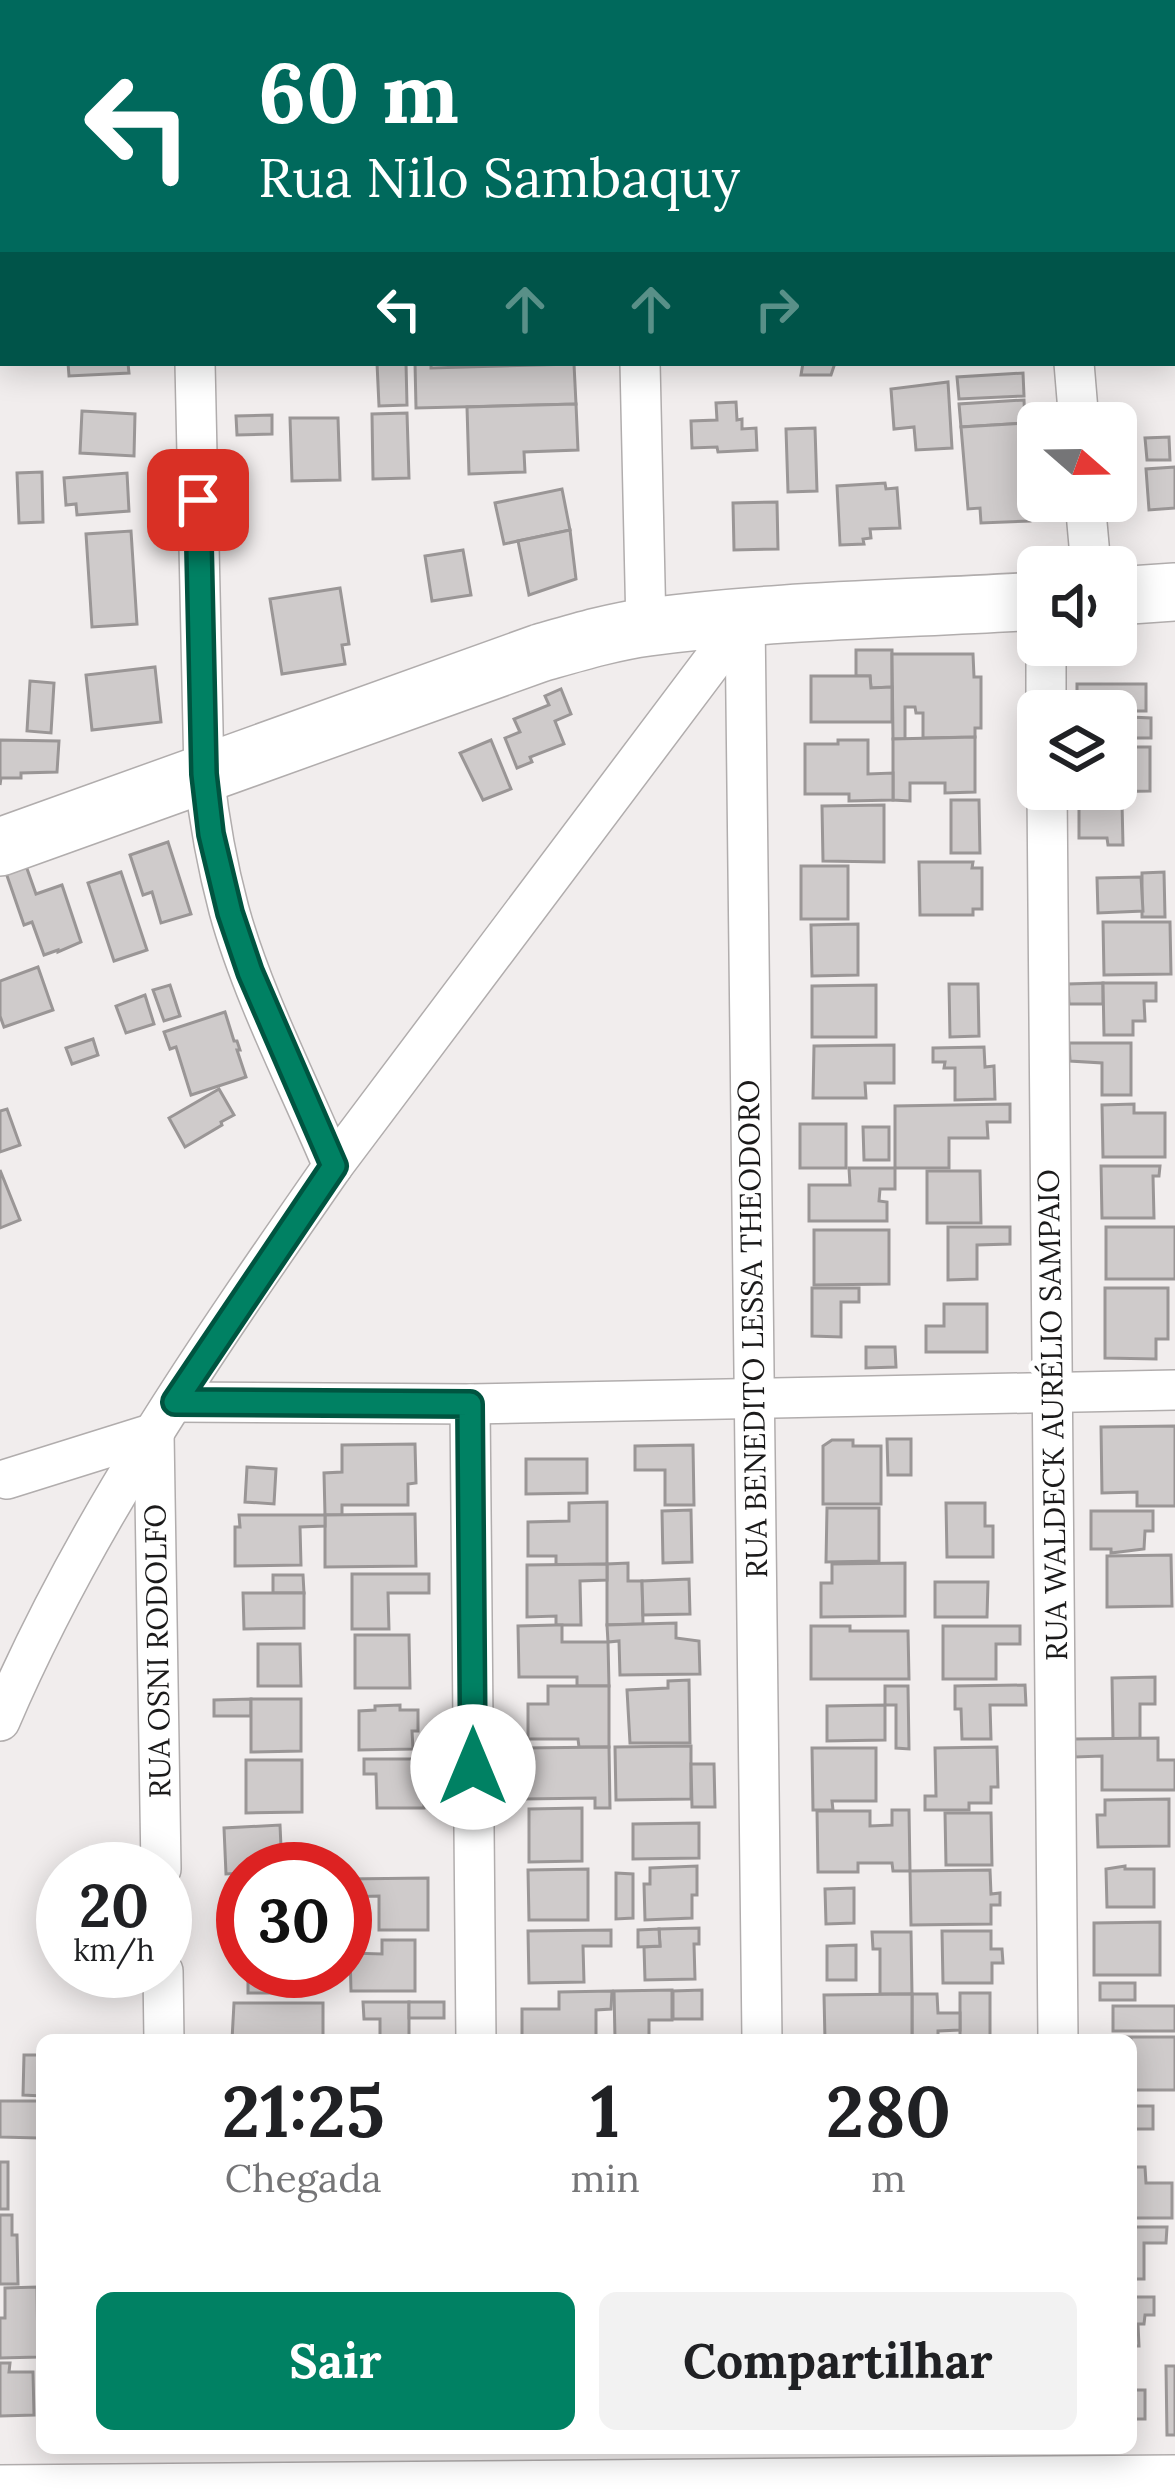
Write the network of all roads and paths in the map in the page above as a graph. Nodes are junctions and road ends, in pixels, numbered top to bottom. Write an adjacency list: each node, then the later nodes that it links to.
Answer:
1 (195, 366): 10 (street)
2 (640, 366): 9 (street)
3 (1074, 366): 4 (street)
4 (1077, 402)
5 (1175, 592): 6 (street)
6 (1137, 595)
7 (1017, 602): 8 (street)
8 (745, 618): 9 (street); 13 (street); 16 (street, RUA BENEDITO LESSA THEODORO)
9 (646, 627): 10 (street)
10 (204, 774): 12 (street); 13 (street)
11 (1047, 810): 15 (street, RUA WALDECK AURÉLIO SAMPAIO)
12 (0, 847)
13 (334, 1166): 18 (street)
14 (1175, 1390): 15 (street)
15 (1052, 1393): 16 (street); 26 (street, RUA WALDECK AURÉLIO SAMPAIO)
16 (754, 1398): 17 (street); 25 (street, RUA BENEDITO LESSA THEODORO)
17 (470, 1404): 18 (street); 24 (street)
18 (164, 1417): 19 (street); 20 (street); 21 (street, RUA OSNI RODOLFO)
19 (2, 1480)
20 (0, 1720)
21 (161, 1842)
22 (163, 1998): 23 (street)
23 (164, 2034)
24 (476, 2034)
25 (762, 2034)
26 (1058, 2034)
27 (1062, 2462): 28 (street); 31 (street)
28 (767, 2463): 29 (street)
29 (479, 2464): 30 (street)
30 (171, 2474): 32 (street)
31 (1175, 2475)
32 (0, 2485)

